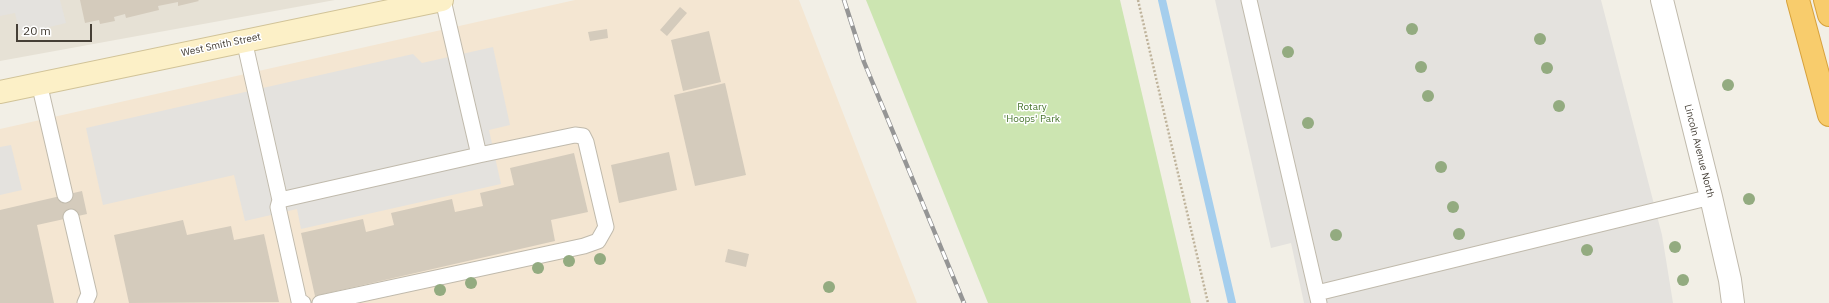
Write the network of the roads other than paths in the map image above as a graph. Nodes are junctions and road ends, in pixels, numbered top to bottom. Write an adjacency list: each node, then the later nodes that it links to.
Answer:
1 (443, 0): 7 (main road, West Smith Street); 11 (lane)
2 (1249, 0): 16 (lane)
3 (1662, 0): 13 (street, Lincoln Avenue North)
4 (1798, 0): 10 (highway)
5 (1825, 0): 6 (highway)
6 (1829, 15)
7 (244, 40): 8 (main road, West Smith Street); 14 (lane)
8 (39, 83): 9 (main road, West Smith Street); 12 (lane)
9 (0, 92)
10 (1829, 115)
11 (479, 155): 14 (lane); 19 (lane)
12 (65, 195)
13 (1711, 197): 16 (lane); 20 (street, Lincoln Avenue North)
14 (280, 200): 18 (lane)
15 (71, 217): 17 (lane)
16 (1318, 298)
17 (85, 303)
18 (303, 303)
19 (320, 303)
20 (1733, 303)

